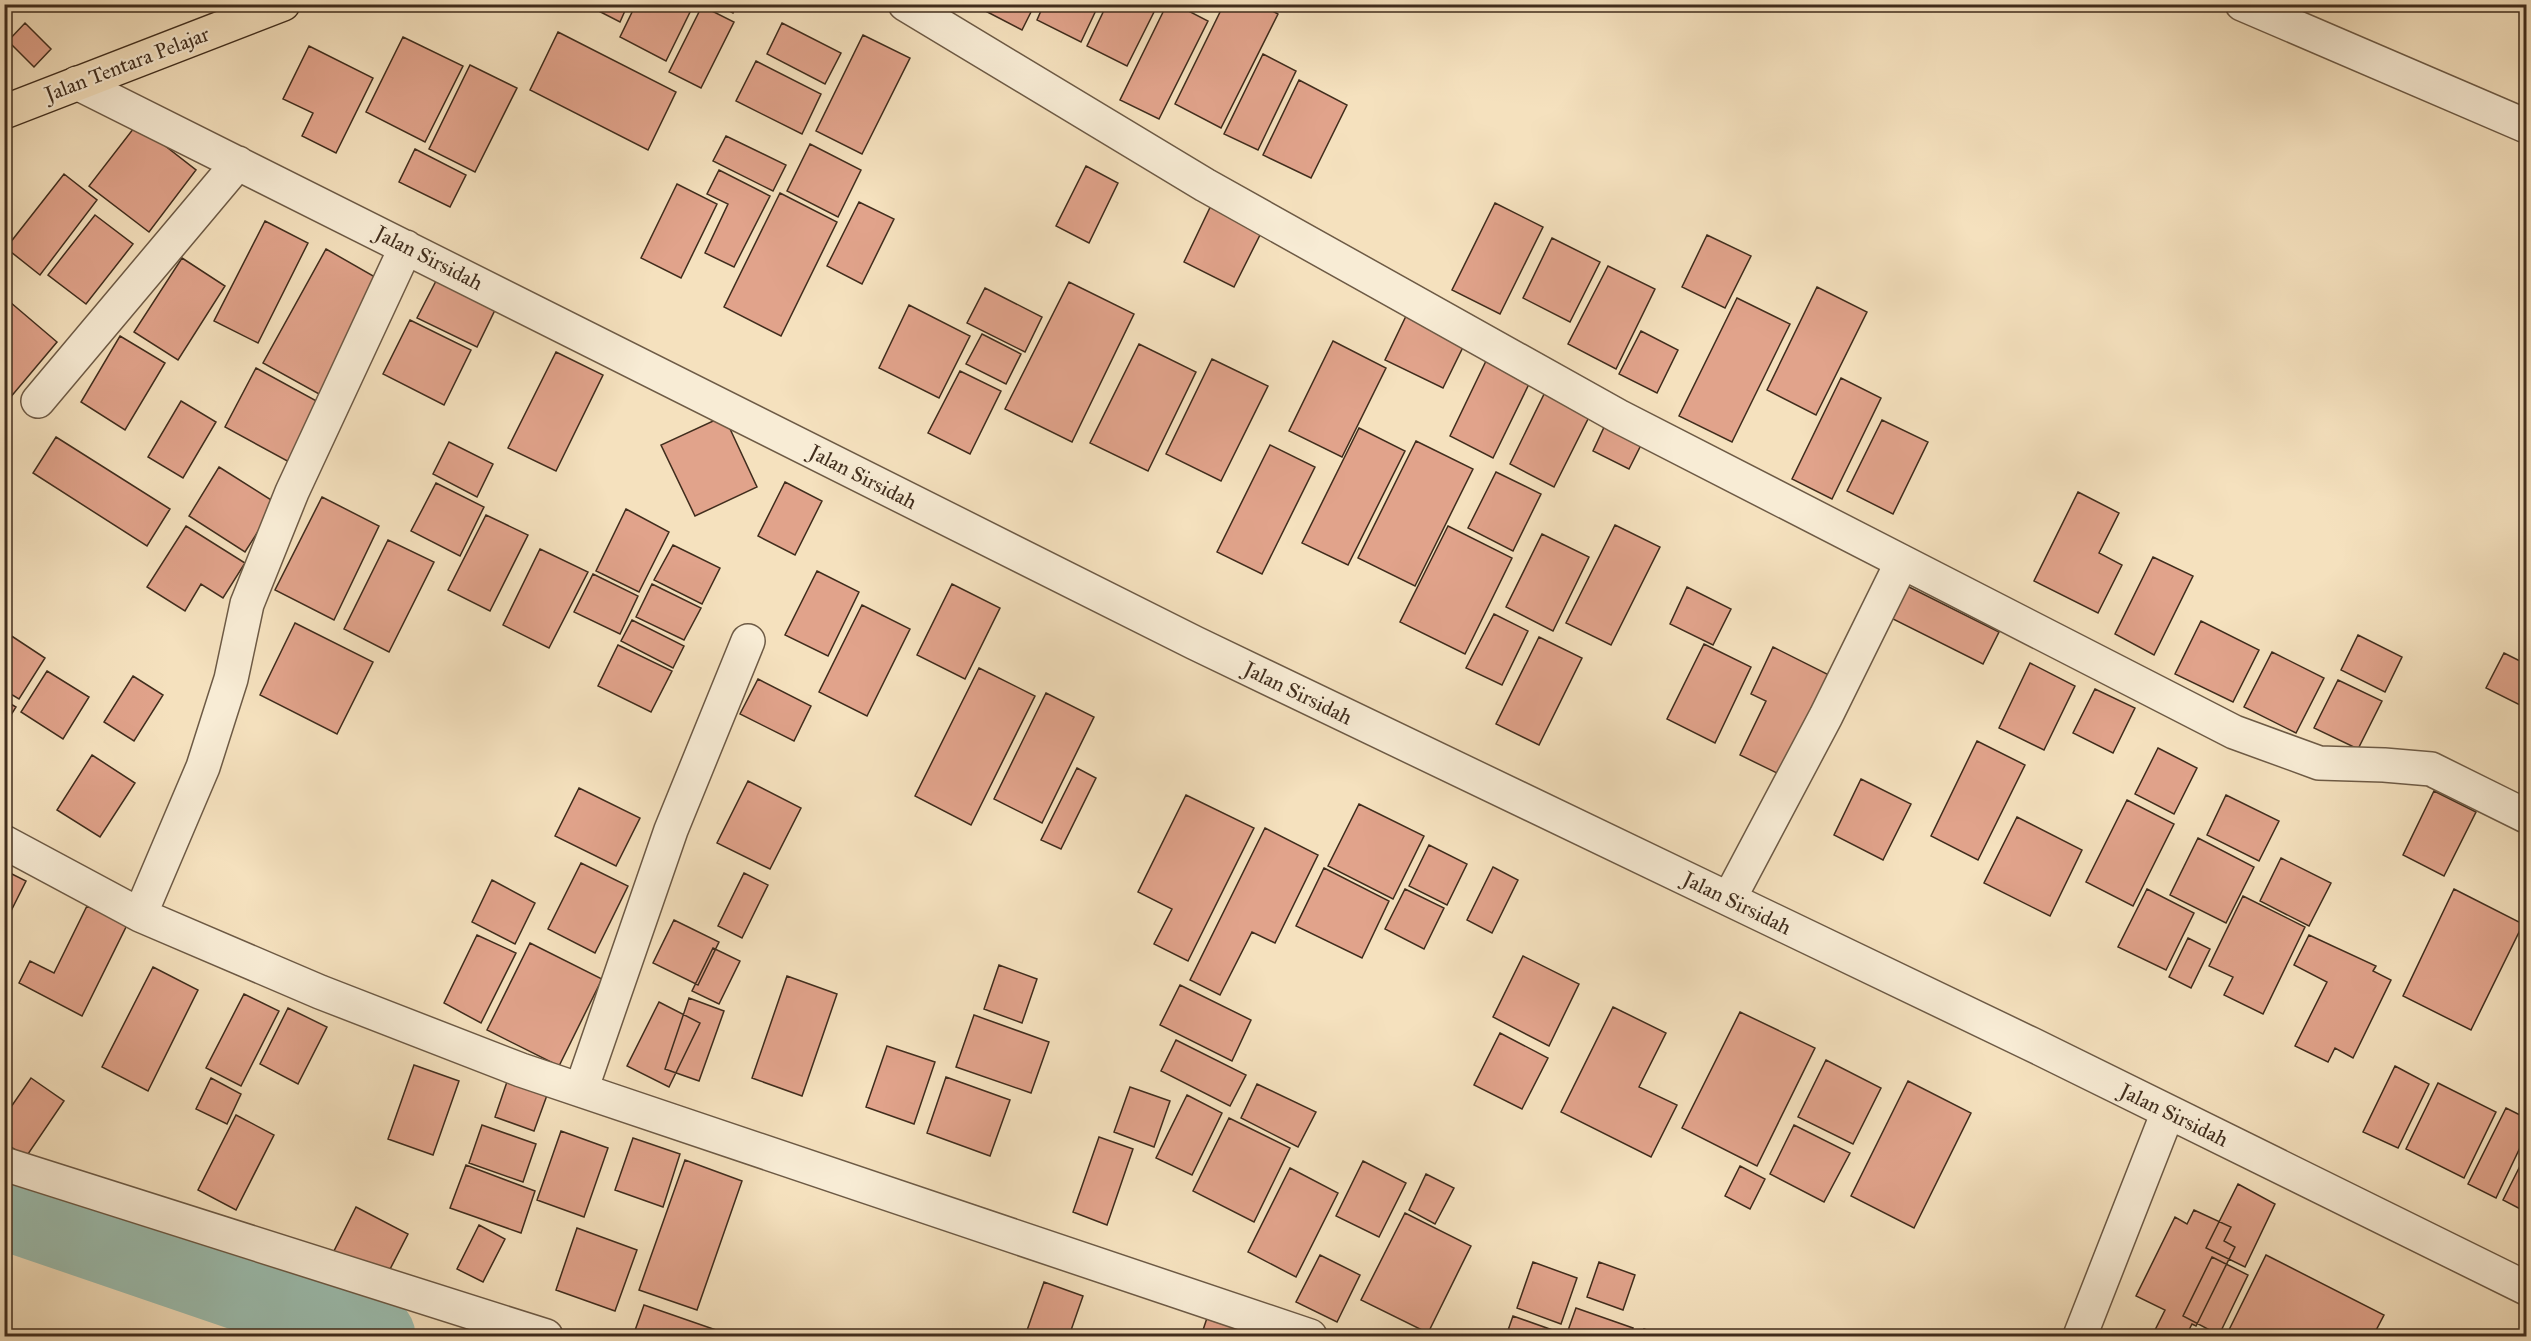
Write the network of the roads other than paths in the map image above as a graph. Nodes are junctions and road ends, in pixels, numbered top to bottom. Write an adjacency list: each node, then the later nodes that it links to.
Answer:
1 (283, 4): 4 (highway, Jalan Tentara Pelajar)
2 (905, 4): 10 (street)
3 (2242, 4): 6 (street)
4 (78, 83): 5 (highway, Jalan Tentara Pelajar); 7 (street, Jalan Sirsidah)
5 (4, 112)
6 (2526, 126)
7 (238, 163): 8 (street, Jalan Sirsidah); 9 (street)
8 (406, 247): 14 (street, Jalan Sirsidah); 15 (street)
9 (38, 401)
10 (1902, 562): 12 (street); 14 (street)
11 (748, 641): 16 (street)
12 (2526, 816)
13 (4, 842): 15 (street)
14 (1729, 899): 17 (street, Jalan Sirsidah)
15 (140, 915): 16 (street)
16 (581, 1090): 21 (street)
17 (2168, 1112): 19 (street, Jalan Sirsidah); 22 (street)
18 (4, 1164): 20 (street)
19 (2526, 1288)
20 (546, 1336)
21 (1310, 1336)
22 (2080, 1336)

